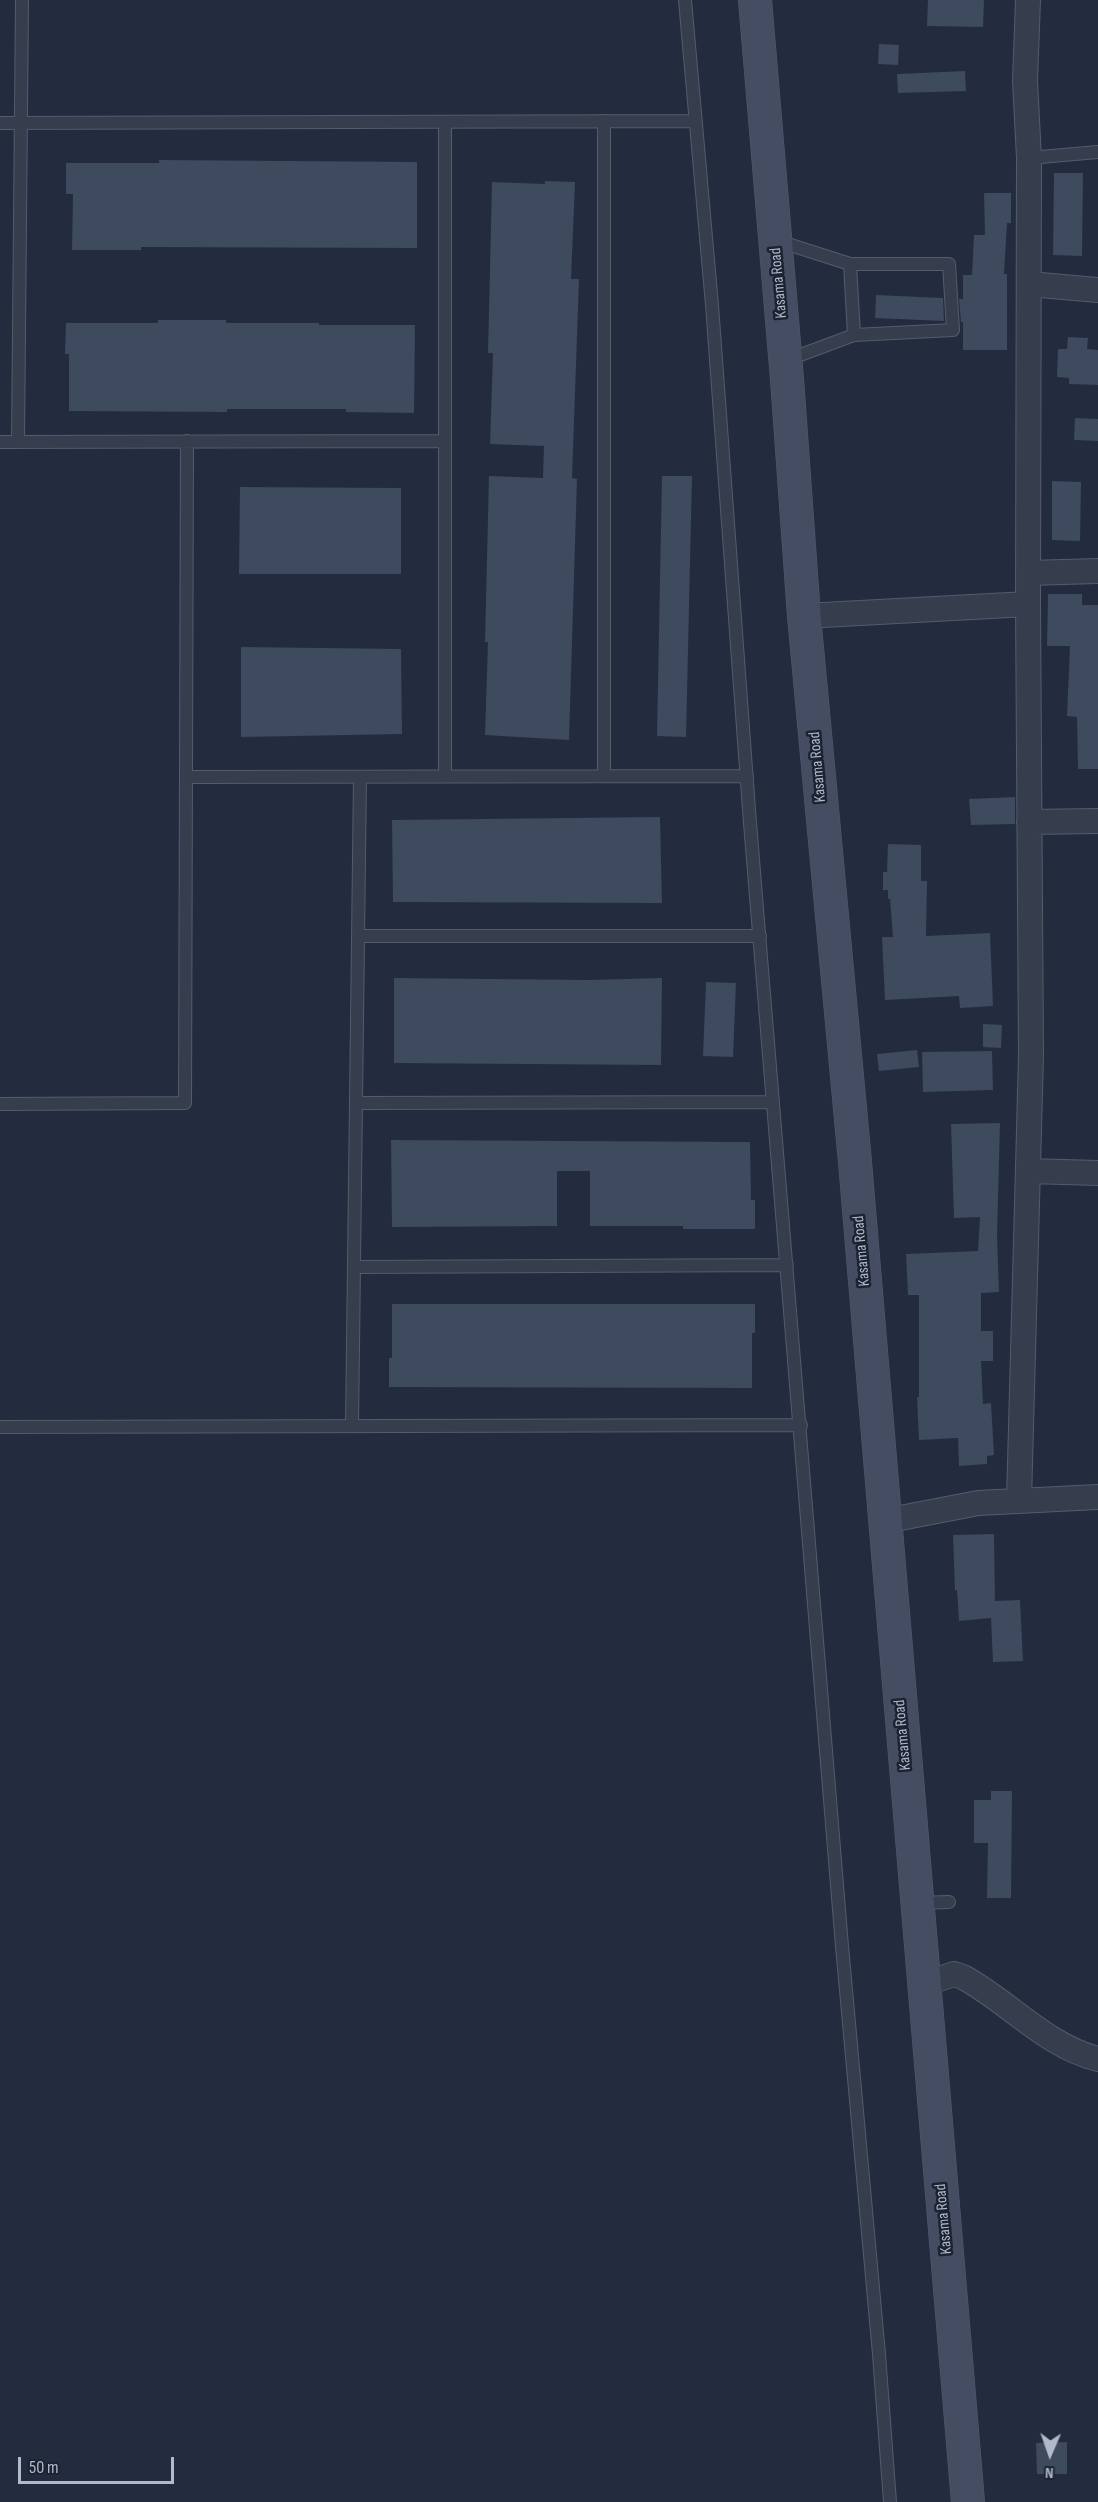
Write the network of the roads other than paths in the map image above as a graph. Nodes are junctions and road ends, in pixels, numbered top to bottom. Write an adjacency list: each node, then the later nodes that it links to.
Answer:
1 (22, 0): 9 (lane)
2 (685, 0): 5 (lane)
3 (755, 0): 12 (street, Kasama Road)
4 (1028, 0): 11 (street)
5 (696, 121): 7 (lane); 27 (lane)
6 (445, 122): 7 (lane); 9 (lane); 19 (lane)
7 (604, 122): 26 (lane)
8 (0, 123): 9 (lane)
9 (21, 123): 21 (lane)
10 (1098, 152): 11 (lane)
11 (1029, 158): 14 (street)
12 (776, 240): 13 (lane); 17 (street, Kasama Road)
13 (850, 264): 16 (lane); 16 (lane)
14 (1029, 284): 15 (street); 23 (street)
15 (1098, 290)
16 (854, 334): 17 (lane)
17 (786, 360): 25 (street, Kasama Road)
18 (187, 441): 19 (lane); 21 (lane); 28 (lane)
19 (445, 441): 30 (lane)
20 (0, 442): 21 (lane)
21 (18, 442)
22 (1098, 571): 23 (street)
23 (1028, 573): 24 (street)
24 (1028, 604): 25 (street); 32 (street)
25 (804, 616): 47 (street, Kasama Road)
26 (604, 776): 27 (lane); 30 (lane)
27 (747, 776): 34 (lane)
28 (186, 777): 29 (lane); 37 (lane)
29 (360, 777): 30 (lane); 33 (lane)
30 (445, 777)
31 (1098, 821): 32 (street)
32 (1029, 822): 38 (street)
33 (358, 936): 34 (lane); 36 (lane)
34 (760, 936): 35 (lane)
35 (773, 1102): 36 (lane); 40 (lane)
36 (356, 1103): 41 (lane)
37 (0, 1104)
38 (1029, 1171): 39 (street); 46 (street)
39 (1098, 1173)
40 (787, 1265): 41 (lane); 42 (lane)
41 (354, 1267): 43 (lane)
42 (801, 1425): 43 (lane); 50 (lane)
43 (352, 1426): 44 (lane)
44 (0, 1427)
45 (1098, 1497): 46 (street)
46 (1020, 1501): 47 (street)
47 (885, 1521): 48 (street, Kasama Road)
48 (924, 1984): 49 (street); 51 (street, Kasama Road)
49 (1098, 2059)
50 (890, 2502)
51 (968, 2502)

